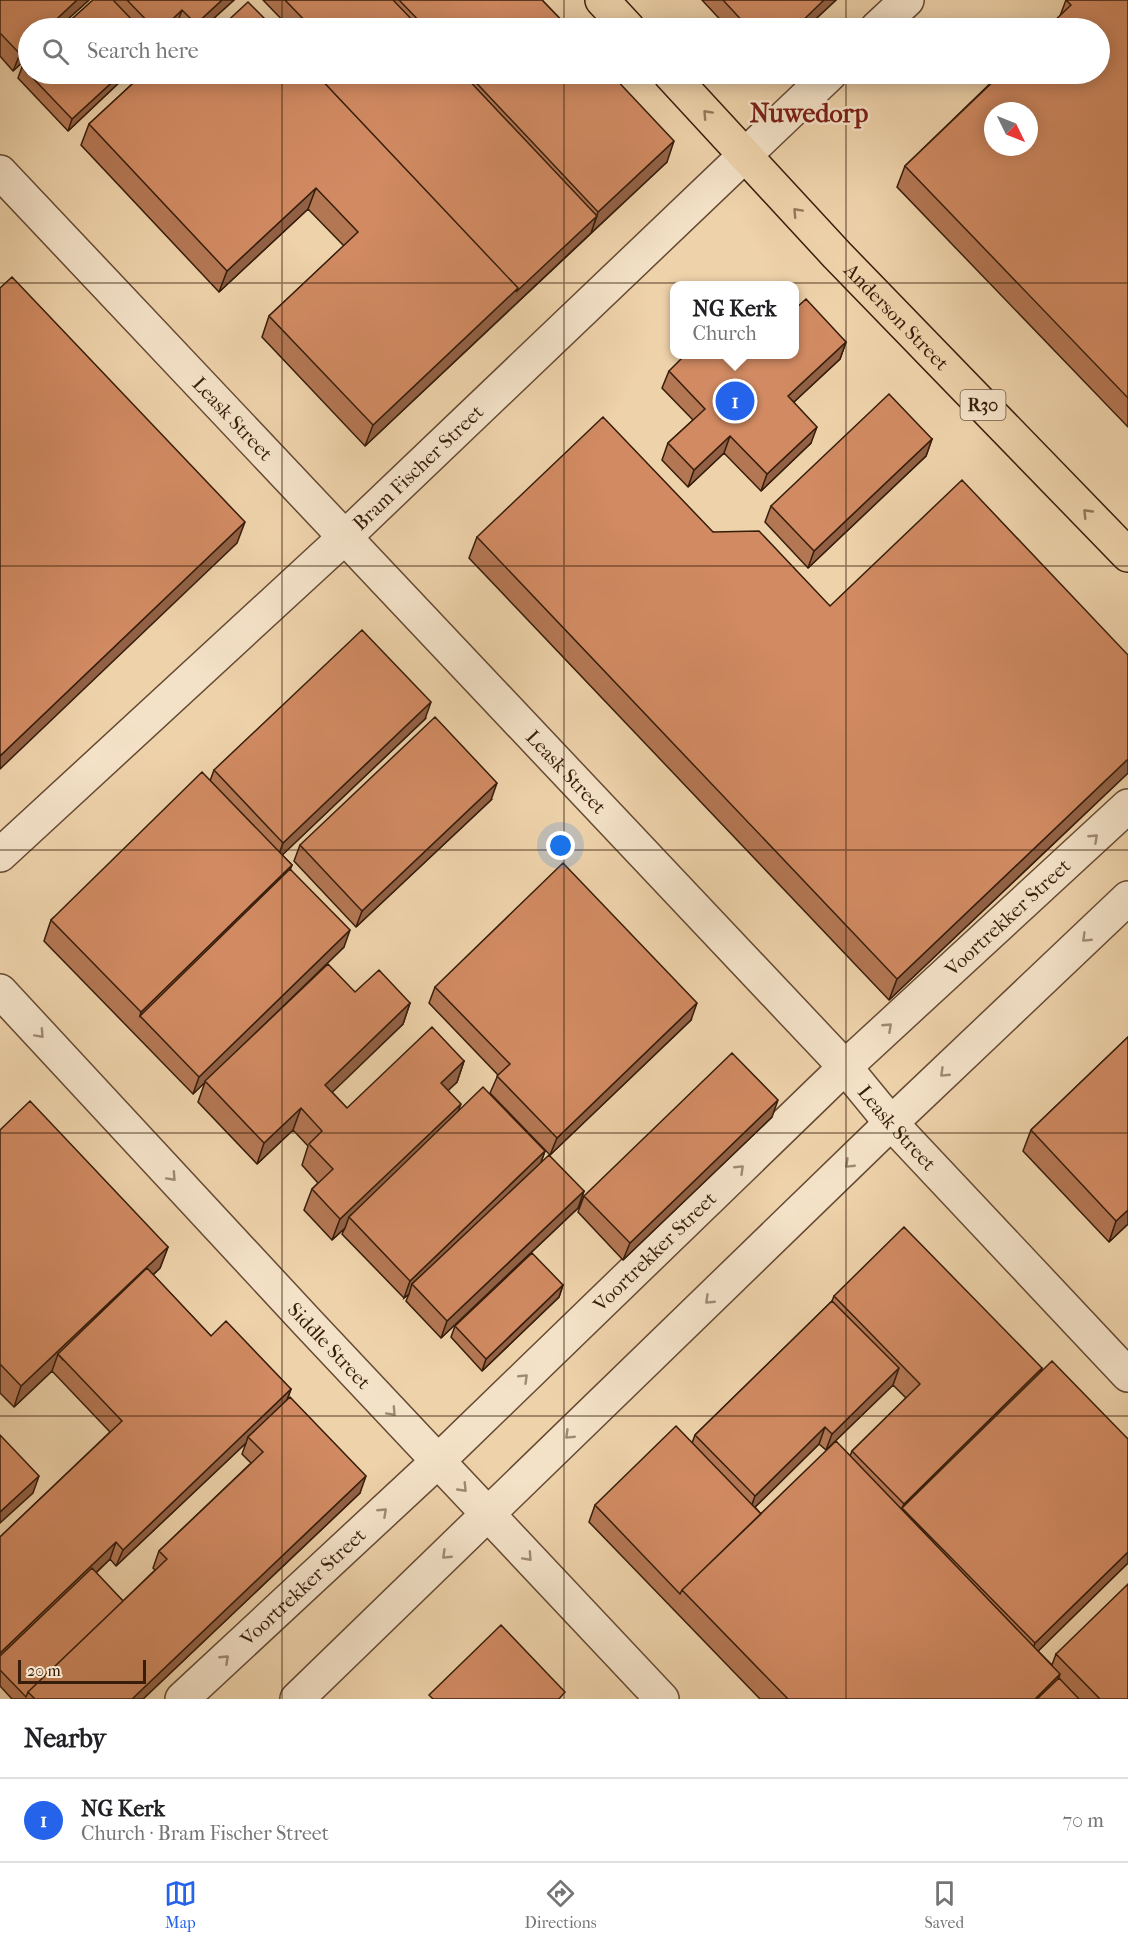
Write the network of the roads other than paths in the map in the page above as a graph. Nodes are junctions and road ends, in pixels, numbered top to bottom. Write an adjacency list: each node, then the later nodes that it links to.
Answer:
1 (602, 0): 3 (main road)
2 (907, 0): 4 (street)
3 (619, 18)
4 (888, 18)
5 (679, 84): 7 (main road, Anderson Street / R30, one-way to 5)
6 (820, 84): 7 (street, Bram Fischer Street)
7 (745, 155): 9 (street, Bram Fischer Street); 10 (main road, Anderson Street / R30, one-way to 7)
8 (0, 172): 9 (street, Leask Street)
9 (345, 537): 12 (street, Bram Fischer Street); 15 (street, Leask Street)
10 (1128, 555)
11 (1128, 806): 15 (street, Voortrekker Street, one-way to 11)
12 (0, 855)
13 (1128, 898): 16 (street, one-way to 16)
14 (0, 991): 18 (street, Siddle Street, one-way to 18)
15 (845, 1067): 16 (street, Leask Street); 18 (street, Voortrekker Street, one-way to 15)
16 (891, 1123): 17 (street, Leask Street); 19 (street, one-way to 19)
17 (1128, 1375)
18 (438, 1461): 19 (street, Siddle Street, one-way to 19); 20 (street, Voortrekker Street, one-way to 18)
19 (488, 1514): 21 (street, one-way to 21); 22 (street, Siddle Street, one-way to 22)
20 (182, 1699)
21 (297, 1699)
22 (663, 1699)

